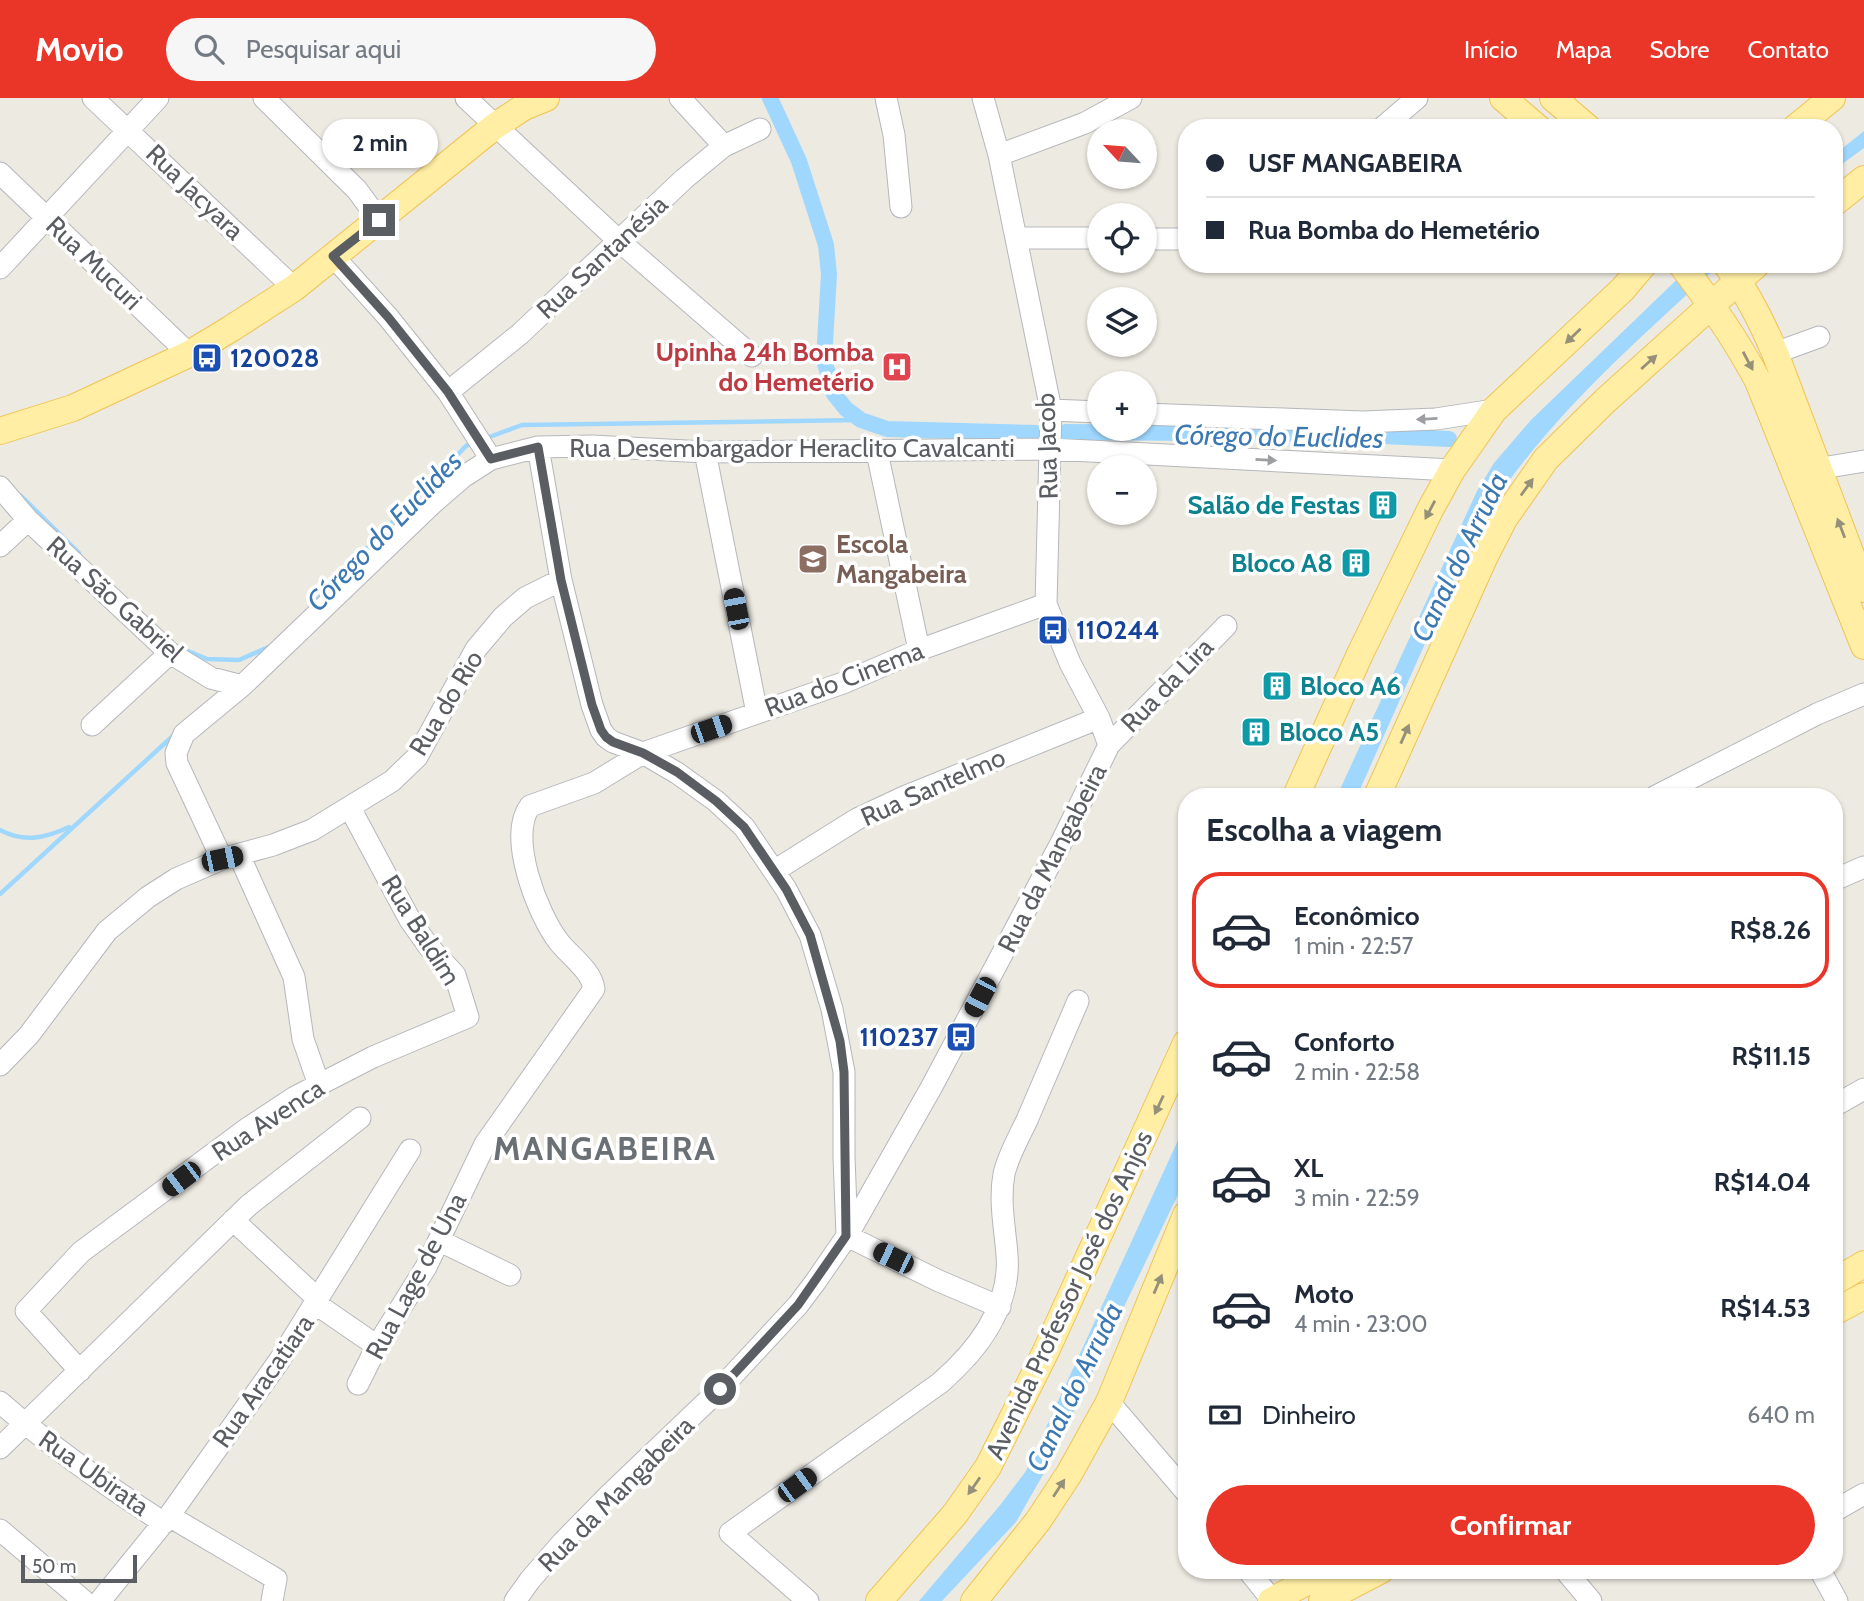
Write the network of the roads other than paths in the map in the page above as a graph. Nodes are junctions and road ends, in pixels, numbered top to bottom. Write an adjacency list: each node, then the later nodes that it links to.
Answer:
1 (93, 98): 20 (street, Rua Jacyara)
2 (158, 98): 20 (street)
3 (264, 98): 28 (street)
4 (466, 98): 18 (street)
5 (546, 98): 18 (main road)
6 (680, 98): 21 (street)
7 (887, 98): 26 (street)
8 (983, 98): 22 (street, Rua Jacob)
9 (1131, 98): 22 (street)
10 (1418, 98): 14 (street)
11 (1503, 98): 15 (main road)
12 (1832, 98): 17 (main road)
13 (1561, 101): 16 (main road)
14 (1393, 119)
15 (1528, 119)
16 (1579, 119)
17 (1806, 119)
18 (495, 126): 28 (main road); 33 (street)
19 (760, 129): 21 (street, Rua Santanésia)
20 (130, 130): 27 (street); 40 (street, Rua Jacyara)
21 (724, 146): 33 (street, Rua Santanésia)
22 (999, 155): 29 (street, Rua Jacob)
23 (0, 173): 27 (street, Rua Mucuri)
24 (1864, 180): 25 (main road)
25 (1843, 196)
26 (901, 208)
27 (48, 219): 35 (street); 44 (street, Rua Mucuri)
28 (379, 220): 34 (main road)
29 (1017, 238): 30 (street); 47 (street, Rua Jacob)
30 (1087, 238)
31 (1157, 239): 32 (street)
32 (1178, 239)
33 (619, 241): 45 (street); 46 (street, Rua Santanésia)
34 (333, 256): 40 (main road); 46 (street)
35 (0, 268)
36 (1636, 273): 48 (main road, one-way to 48)
37 (1688, 273): 41 (main road)
38 (1736, 273): 41 (main road)
39 (1741, 273): 43 (main road)
40 (295, 288): 44 (main road)
41 (1705, 295): 59 (main road, one-way to 59); 78 (main road, one-way to 41)
42 (1819, 337): 43 (street)
43 (1775, 353): 59 (main road)
44 (189, 354): 51 (main road)
45 (752, 356)
46 (448, 392): 52 (street)
47 (1051, 410): 49 (street); 54 (street, Rua Jacob)
48 (1494, 410): 50 (street, one-way to 50); 58 (main road)
49 (1087, 412)
50 (1157, 414)
51 (0, 431)
52 (483, 447): 53 (street, Rua Desembargador Heraclito Cavalcanti); 70 (street, Rua Desembargador Heraclito Cavalcanti)
53 (538, 447): 55 (street, Rua Desembargador Heraclito Cavalcanti); 63 (street)
54 (1051, 449): 56 (street, Rua Desembargador Heraclito Cavalcanti); 58 (street, Rua Desembargador Heraclito Cavalcanti, one-way to 58); 65 (street, Rua Jacob)
55 (705, 452): 56 (street, Rua Desembargador Heraclito Cavalcanti); 72 (street)
56 (877, 452): 68 (street)
57 (1864, 461): 59 (street)
58 (1452, 470): 77 (main road, one-way to 77)
59 (1800, 479): 64 (main road)
60 (0, 487): 61 (street, Rua São Gabriel)
61 (29, 520): 62 (street); 69 (street, Rua São Gabriel)
62 (0, 546)
63 (561, 580): 76 (street); 80 (street, Rua do Rio)
64 (1846, 593): 67 (main road)
65 (1046, 604): 68 (street, Rua do Cinema); 73 (street, Rua Jacob)
66 (1226, 626): 75 (street, Rua da Lira)
67 (1864, 646)
68 (919, 650): 72 (street, Rua do Cinema)
69 (170, 653): 70 (street, Rua São Gabriel); 74 (street)
70 (236, 685): 81 (street)
71 (1864, 694): 79 (street)
72 (757, 713): 76 (street, Rua do Cinema)
73 (1099, 718): 75 (street, Rua Jacob); 83 (street, Rua Santelmo)
74 (92, 725)
75 (1109, 745): 96 (street, Rua da Mangabeira)
76 (643, 753): 83 (street); 97 (street, Rua Lage de Una)
77 (1300, 788)
78 (1381, 788)
79 (1672, 788)
80 (350, 808): 81 (street, Rua do Rio); 86 (street, Rua Baldim)
81 (230, 857): 88 (street, Rua do Rio); 89 (street)
82 (1864, 867): 84 (street)
83 (774, 871): 96 (street)
84 (1843, 876)
85 (1078, 1001): 103 (street)
86 (468, 1017): 89 (street, Rua Avenca)
87 (1178, 1061): 127 (main road, Avenida Professor José dos Anjos, one-way to 127)
88 (0, 1065)
89 (319, 1085): 106 (street, Rua Avenca)
90 (1864, 1088): 91 (street)
91 (1843, 1101)
92 (360, 1118): 94 (street)
93 (410, 1150): 102 (street, Rua Aracatiara)
94 (233, 1220): 102 (street); 106 (street)
95 (1178, 1234): 109 (main road, one-way to 95)
96 (846, 1236): 103 (street); 125 (street, Rua da Mangabeira)
97 (440, 1241): 99 (street); 105 (street, Rua Lage de Una)
98 (1864, 1264): 100 (main road)
99 (510, 1275)
100 (1843, 1277)
101 (1864, 1296): 104 (main road)
102 (317, 1302): 105 (street); 115 (street, Rua Aracatiara)
103 (1000, 1307): 126 (street)
104 (1843, 1307)
105 (377, 1346): 107 (street, Rua Lage de Una)
106 (80, 1371): 110 (street)
107 (358, 1384)
108 (0, 1402): 110 (street, Rua Ubirata)
109 (1109, 1402): 112 (street); 128 (main road, one-way to 109)
110 (25, 1424): 111 (street); 115 (street, Rua Ubirata)
111 (0, 1448)
112 (1178, 1482)
113 (1864, 1494): 114 (street)
114 (1843, 1506)
115 (166, 1519): 123 (street, Rua Aracatiara); 124 (street, Rua Ubirata)
116 (0, 1530): 122 (street)
117 (1255, 1579): 129 (street)
118 (1360, 1579): 121 (main road)
119 (1573, 1579): 130 (street)
120 (1825, 1579): 131 (street)
121 (1333, 1591): 129 (main road)
122 (84, 1601)
123 (100, 1601)
124 (272, 1601)
125 (515, 1601)
126 (808, 1601)
127 (879, 1601)
128 (974, 1601)
129 (1271, 1601)
130 (1591, 1601)
131 (1837, 1601)

